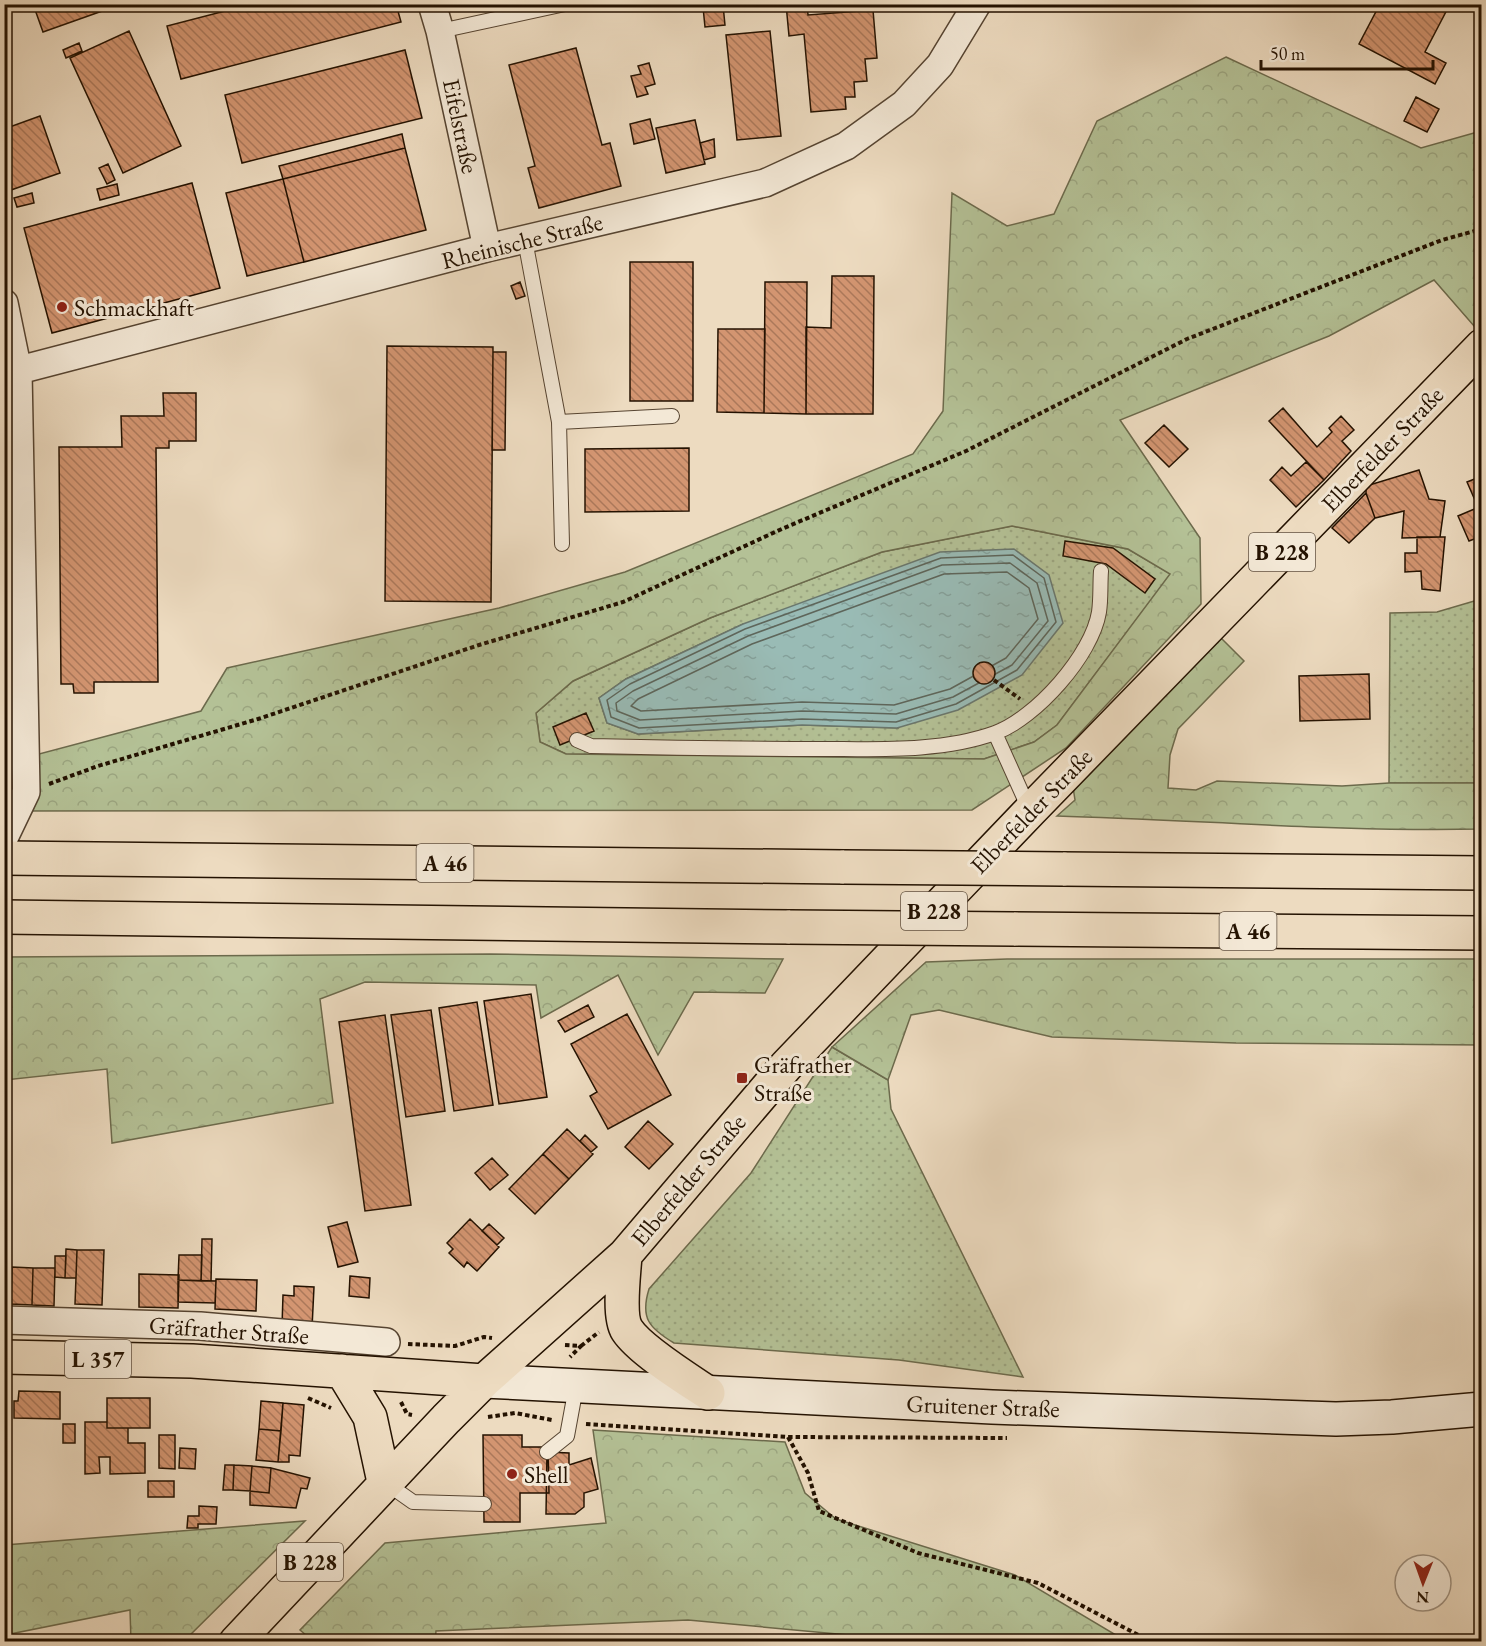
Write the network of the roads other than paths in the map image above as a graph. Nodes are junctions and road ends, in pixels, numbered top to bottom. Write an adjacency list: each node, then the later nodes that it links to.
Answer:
1 (432, 4): 4 (street, Eifelstraße)
2 (565, 4): 4 (lane)
3 (977, 4): 5 (street, Rheinische Straße)
4 (440, 31): 6 (street, Eifelstraße)
5 (525, 240): 6 (street, Rheinische Straße); 11 (lane)
6 (487, 248): 9 (street, Rheinische Straße)
7 (4, 303): 9 (street)
8 (1482, 346): 16 (main road, Elberfelder Straße / B 228)
9 (11, 373): 17 (street)
10 (672, 416): 11 (lane)
11 (559, 422): 12 (lane)
12 (562, 544)
13 (1101, 571): 14 (lane)
14 (995, 733): 15 (lane); 16 (lane)
15 (577, 740)
16 (1030, 811): 22 (main road, Elberfelder Straße / B 228)
17 (4, 838)
18 (4, 858): 19 (main road, A 46, bridge)
19 (1482, 873)
20 (8, 917): 21 (main road, A 46, bridge)
21 (1482, 933)
22 (624, 1255): 27 (main road, Elberfelder Straße / B 228); 29 (main road)
23 (4, 1320): 25 (street, Gräfrather Straße)
24 (4, 1357): 26 (main road, Gräfrather Straße / L 357)
25 (385, 1357): 26 (main road, Gräfrather Straße / L 357); 27 (main road, Gräfrather Straße / L 357)
26 (342, 1371): 32 (main road)
27 (484, 1381): 28 (main road, Gruitener Straße / L 357); 32 (main road, Elberfelder Straße / B 228)
28 (576, 1387): 29 (main road, Gruitener Straße / L 357); 31 (lane)
29 (708, 1393): 30 (main road, Gruitener Straße / L 357)
30 (1482, 1409)
31 (547, 1452)
32 (384, 1482): 33 (lane); 34 (main road, Elberfelder Straße / B 228)
33 (484, 1504)
34 (236, 1641)

